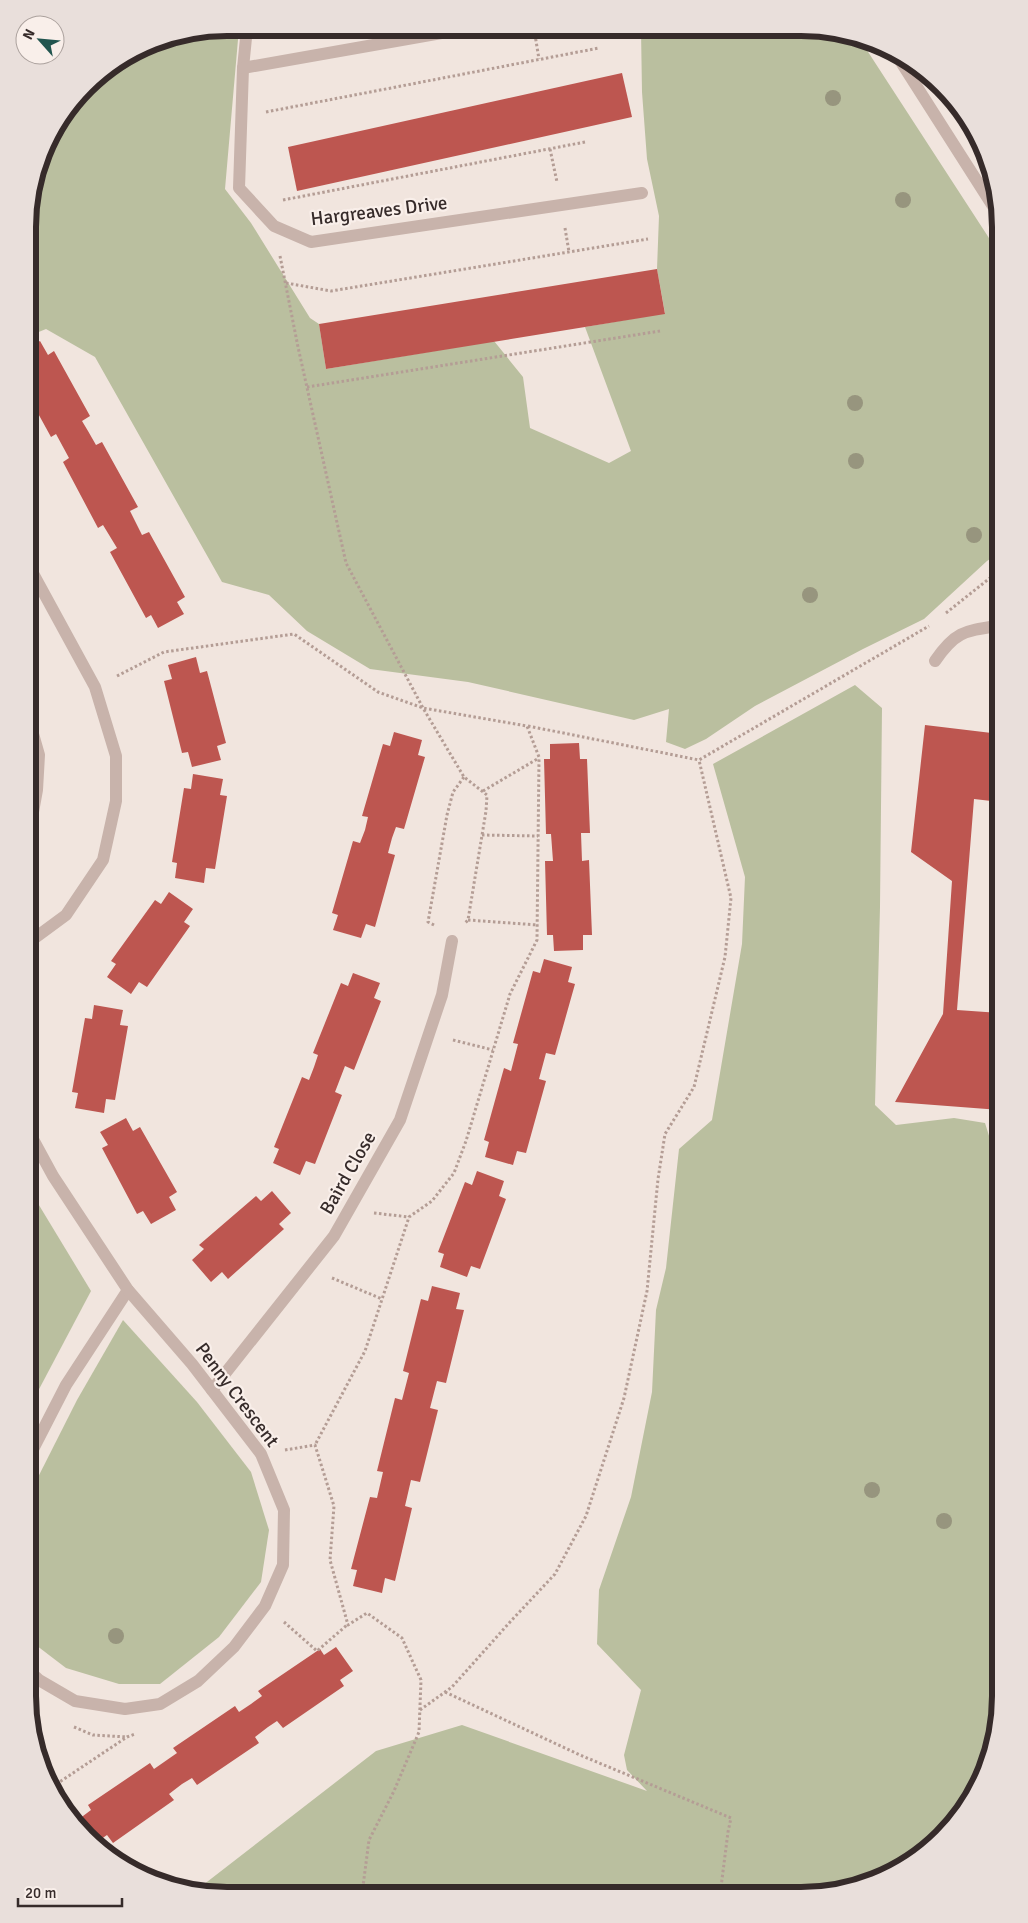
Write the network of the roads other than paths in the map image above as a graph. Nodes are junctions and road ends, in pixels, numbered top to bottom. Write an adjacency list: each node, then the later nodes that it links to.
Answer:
1 (246, 36): 4 (street, Hargreaves Drive)
2 (424, 36): 4 (street)
3 (904, 66): 6 (street)
4 (243, 68): 5 (street, Hargreaves Drive)
5 (642, 193)
6 (990, 201)
7 (36, 579): 12 (street)
8 (992, 627): 9 (street)
9 (936, 661)
10 (36, 744): 11 (street)
11 (36, 796)
12 (36, 936)
13 (452, 941): 16 (street, Baird Close)
14 (36, 1145): 15 (street, Penny Crescent)
15 (128, 1290): 16 (street, Penny Crescent); 17 (street)
16 (212, 1390): 18 (street, Penny Crescent)
17 (36, 1443)
18 (36, 1677)

